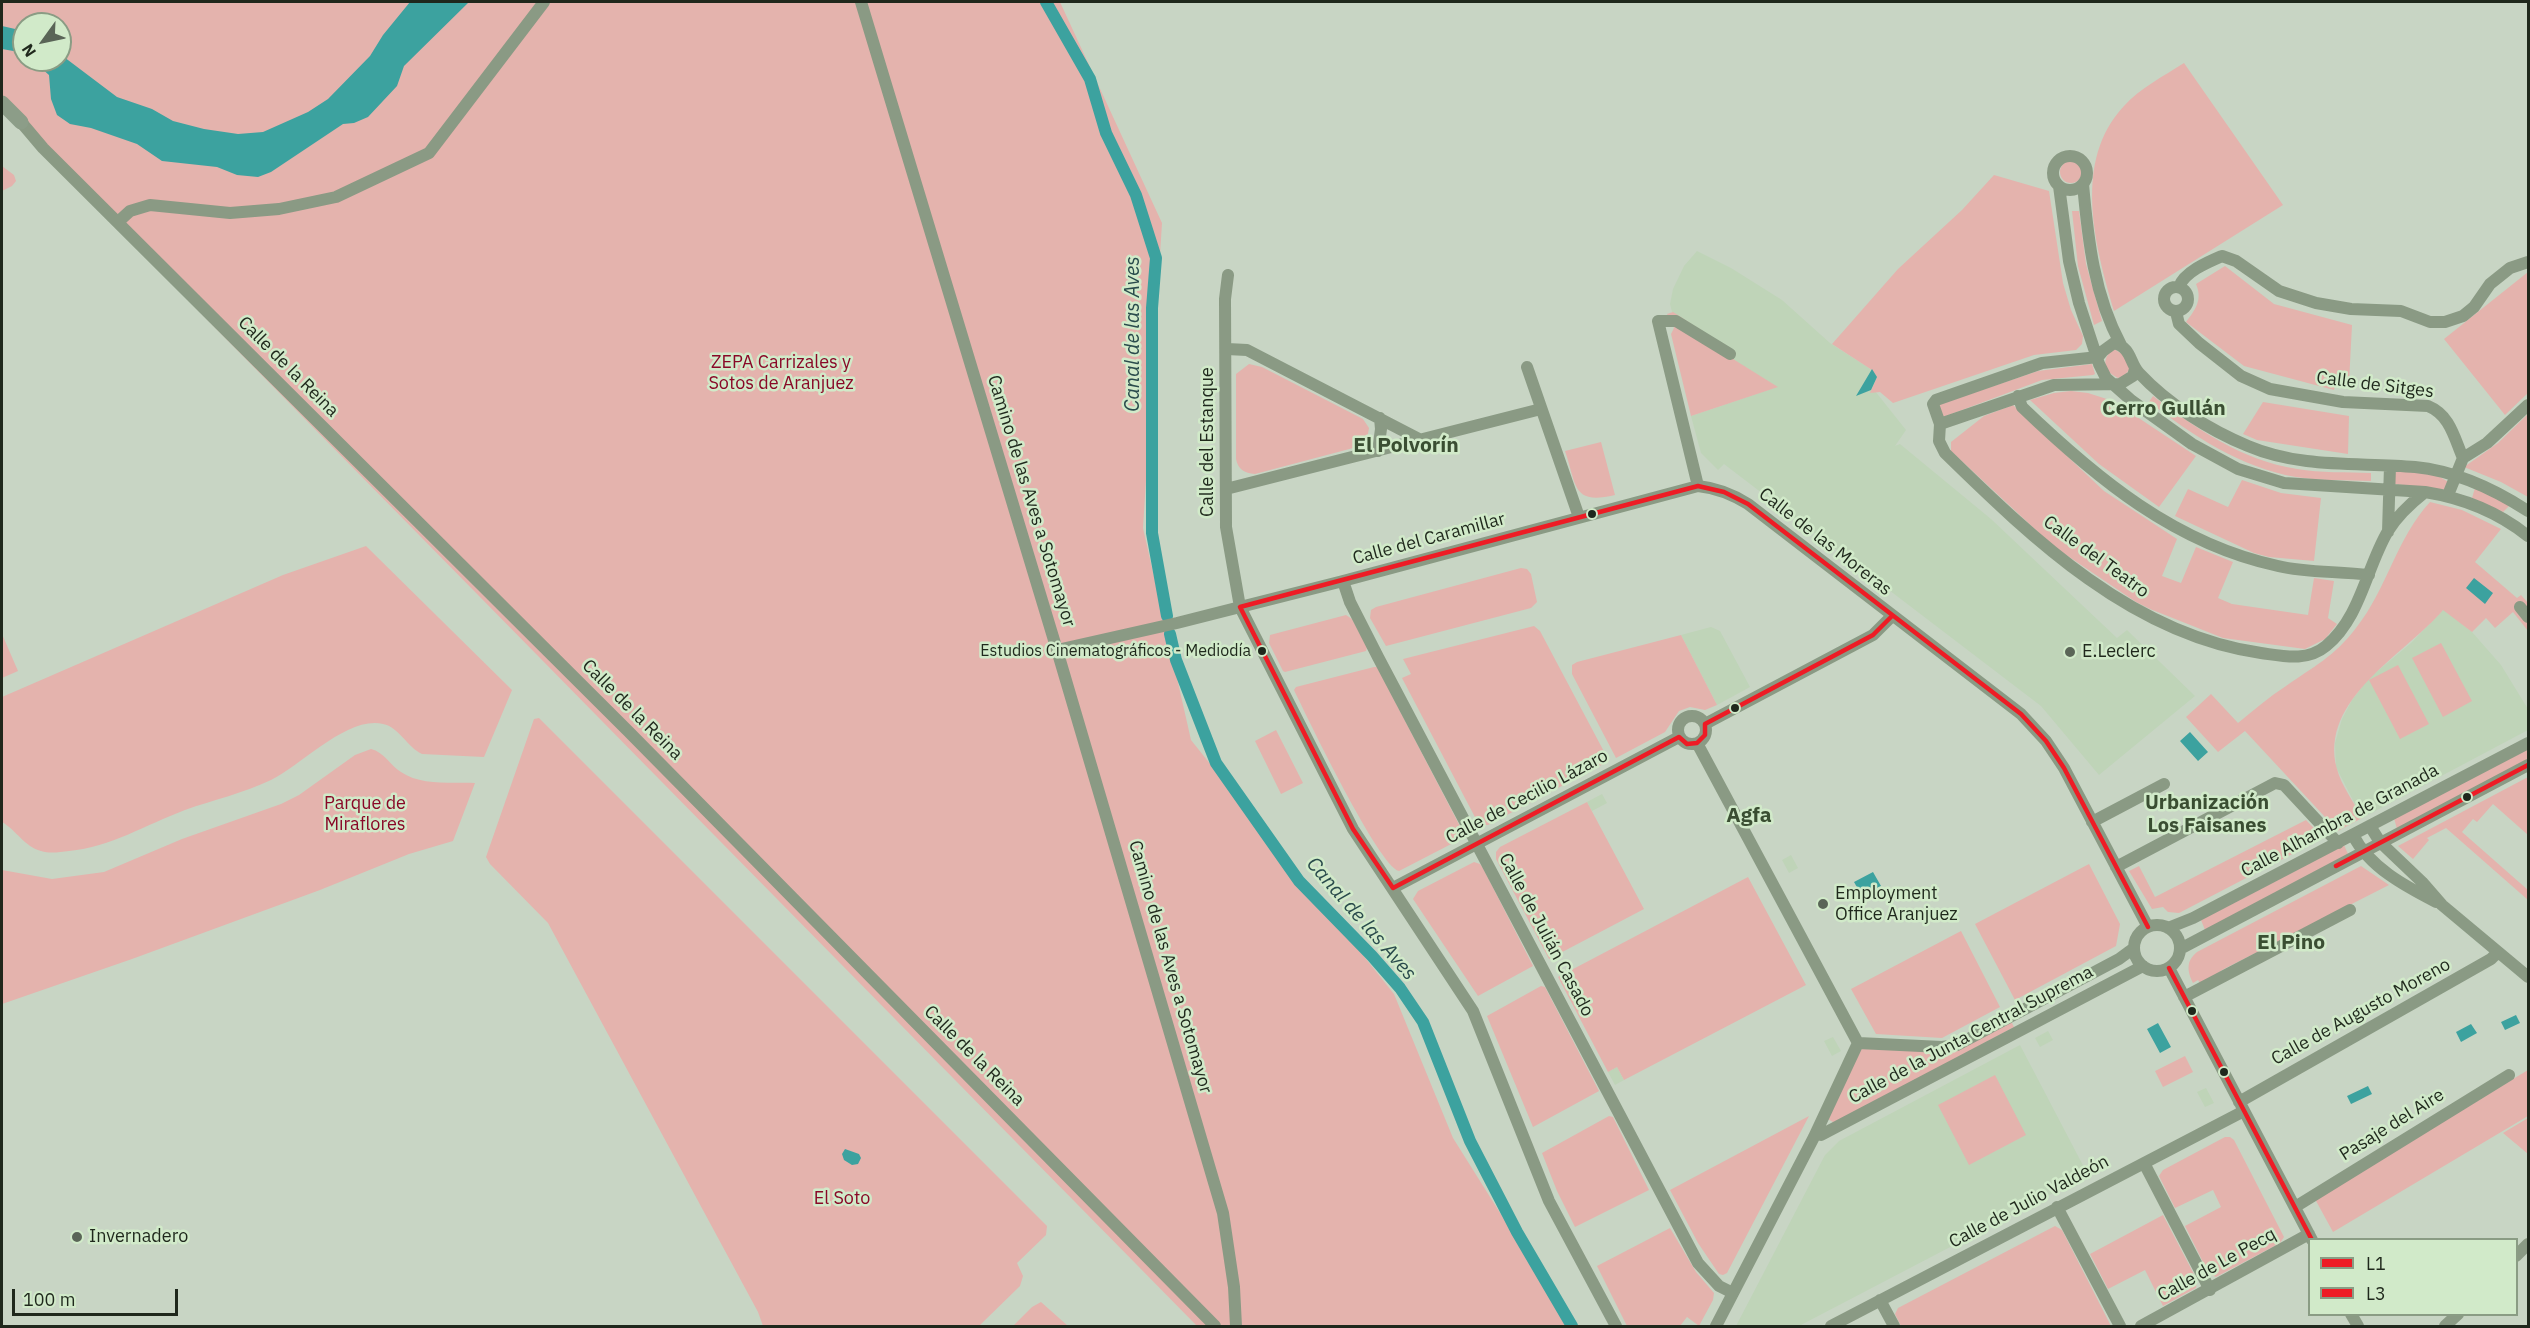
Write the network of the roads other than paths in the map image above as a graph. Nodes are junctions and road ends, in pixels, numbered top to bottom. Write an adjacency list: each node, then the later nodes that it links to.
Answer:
1 (544, 2): 7 (street)
2 (861, 2): 43 (street, Camino de las Aves a Sotomayor)
3 (2, 103): 4 (main road)
4 (21, 122): 7 (street, Calle de la Reina)
5 (2083, 183): 6 (street); 6 (street); 12 (street)
6 (2059, 186): 15 (street)
7 (118, 222): 84 (street, Calle de la Reina)
8 (2529, 262): 10 (street)
9 (1228, 275): 13 (street, Calle del Estanque)
10 (2179, 287): 11 (street); 11 (street)
11 (2176, 312): 26 (street, Calle de Sitges)
12 (2121, 345): 15 (street); 17 (street)
13 (1227, 350): 22 (street); 30 (street, Calle del Estanque)
14 (1731, 354): 29 (street)
15 (2098, 357): 18 (street); 23 (street, Calle del Teatro)
16 (1527, 367): 21 (street)
17 (2135, 369): 18 (street); 27 (street)
18 (2112, 384): 19 (street); 31 (street)
19 (2018, 396): 23 (street); 39 (street)
20 (2529, 405): 26 (street)
21 (1541, 409): 24 (street); 35 (street)
22 (1380, 418): 24 (street); 25 (street)
23 (1940, 424): 39 (street, Calle del Teatro)
24 (1421, 440): 25 (street)
25 (1378, 451): 30 (street)
26 (2463, 458): 28 (street)
27 (2390, 466): 28 (street); 31 (street, Calle del Teatro)
28 (2455, 475): 33 (street); 34 (street)
29 (1698, 486): 35 (street, Calle del Caramillar); 42 (street, Calle de las Moreras)
30 (1226, 489): 41 (street, Calle del Estanque)
31 (2388, 490): 32 (street); 37 (street, Calle del Teatro)
32 (2425, 492): 33 (street); 37 (street, Calle del Teatro)
33 (2448, 495): 36 (street)
34 (2529, 514): 36 (street)
35 (1579, 517): 40 (street, Calle del Caramillar)
36 (2518, 528): 38 (street)
37 (2388, 532): 39 (street, Calle del Teatro)
38 (2529, 536)
39 (2369, 574)
40 (1343, 581): 41 (street, Calle del Caramillar); 54 (street, Calle de Julián Casado)
41 (1240, 607): 43 (street, Calle del Caramillar); 58 (street, Calle del Estanque)
42 (1892, 616): 44 (street); 50 (street, Calle de las Moreras)
43 (1058, 650): 85 (street, Camino de las Aves a Sotomayor)
44 (1705, 724): 45 (street); 46 (street)
45 (1679, 737): 46 (street); 54 (street, Calle de Cecilio Lázaro)
46 (1698, 743): 70 (street)
47 (2529, 743): 51 (street, Calle Alhambra de Granada)
48 (2529, 765): 53 (street, Calle Alhambra de Granada)
49 (2164, 784): 50 (street)
50 (2092, 822): 57 (street, Calle de las Moreras)
51 (2370, 826): 52 (street, Calle Alhambra de Granada); 53 (street)
52 (2353, 835): 55 (street, Calle Alhambra de Granada); 56 (street)
53 (2380, 842): 56 (street, Calle Alhambra de Granada); 59 (street)
54 (1478, 843): 58 (street, Calle de Cecilio Lázaro); 82 (street, Calle de Julián Casado)
55 (2338, 843): 57 (street); 62 (street, Calle Alhambra de Granada)
56 (2362, 852): 59 (street); 64 (street, Calle Alhambra de Granada)
57 (2116, 867): 61 (street, Calle de las Moreras)
58 (1393, 888): 86 (street, Calle del Estanque)
59 (2442, 905): 65 (street)
60 (2350, 910): 69 (street)
61 (2148, 927): 62 (street); 63 (street)
62 (2168, 927): 64 (street)
63 (2134, 948): 66 (street); 70 (street, Calle de la Junta Central Suprema)
64 (2180, 949): 67 (street)
65 (2498, 952): 68 (street); 72 (street, Calle de Augusto Moreno)
66 (2143, 966): 67 (street); 73 (street, Calle de la Junta Central Suprema)
67 (2169, 968): 69 (street)
68 (2529, 977)
69 (2184, 997): 72 (street)
70 (1858, 1042): 73 (street, Calle de la Junta Central Suprema)
71 (2509, 1075): 76 (street, Pasaje del Aire)
72 (2242, 1106): 74 (street, Calle de Julio Valdeón); 76 (street)
73 (1816, 1132): 82 (street, Calle de la Junta Central Suprema)
74 (2144, 1163): 75 (street, Calle de Julio Valdeón); 81 (street)
75 (2057, 1207): 83 (street, Calle de Julio Valdeón); 90 (street)
76 (2295, 1207): 77 (street)
77 (2310, 1237)
78 (2308, 1238): 81 (street, Calle de Le Pecq)
79 (2529, 1244): 80 (street)
80 (2518, 1255)
81 (2210, 1290): 91 (street, Calle de Le Pecq)
82 (1733, 1293): 87 (street, Calle de la Junta Central Suprema)
83 (1880, 1300): 88 (street, Calle de Julio Valdeón); 89 (street)
84 (1215, 1326)
85 (1236, 1326)
86 (1616, 1326)
87 (1716, 1326)
88 (1831, 1326)
89 (1894, 1326)
90 (2120, 1326)
91 (2141, 1326)

